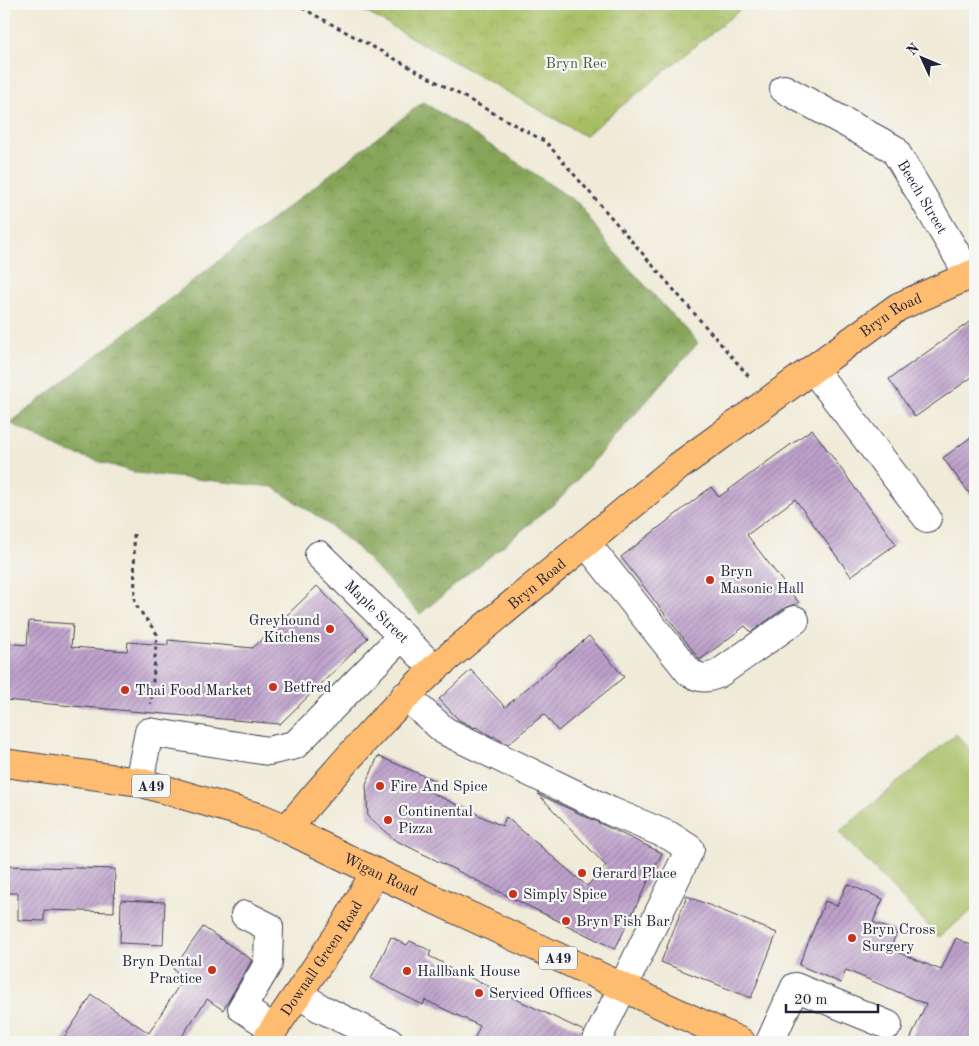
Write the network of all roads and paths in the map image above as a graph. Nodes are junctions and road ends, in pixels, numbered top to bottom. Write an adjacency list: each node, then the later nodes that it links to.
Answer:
1 (295, 4): 5 (path)
2 (784, 89): 3 (street, Beech Street)
3 (972, 274): 4 (main road, Bryn Road)
4 (813, 369): 5 (main road, Bryn Road); 6 (street)
5 (769, 400): 8 (main road, Bryn Road)
6 (927, 518)
7 (134, 534): 14 (path)
8 (586, 543): 10 (street); 12 (main road, Bryn Road)
9 (319, 555): 11 (street, Maple Street)
10 (794, 620)
11 (402, 636): 12 (street, Maple Street); 14 (street)
12 (434, 669): 13 (main road, Bryn Road)
13 (405, 696): 17 (main road, Bryn Road); 20 (street)
14 (149, 732): 16 (street)
15 (4, 763): 16 (main road, Wigan Road / A49)
16 (139, 782): 17 (main road, Wigan Road / A49)
17 (287, 829): 18 (main road, Wigan Road / A49)
18 (375, 872): 20 (main road, Wigan Road / A49); 21 (main road, Downall Green Road)
19 (245, 916): 23 (street)
20 (622, 988): 25 (street); 26 (main road, Wigan Road / A49)
21 (299, 994): 23 (main road, Downall Green Road); 24 (street)
22 (888, 1025): 27 (street)
23 (270, 1036)
24 (390, 1042)
25 (596, 1042)
26 (740, 1042)
27 (770, 1042)

